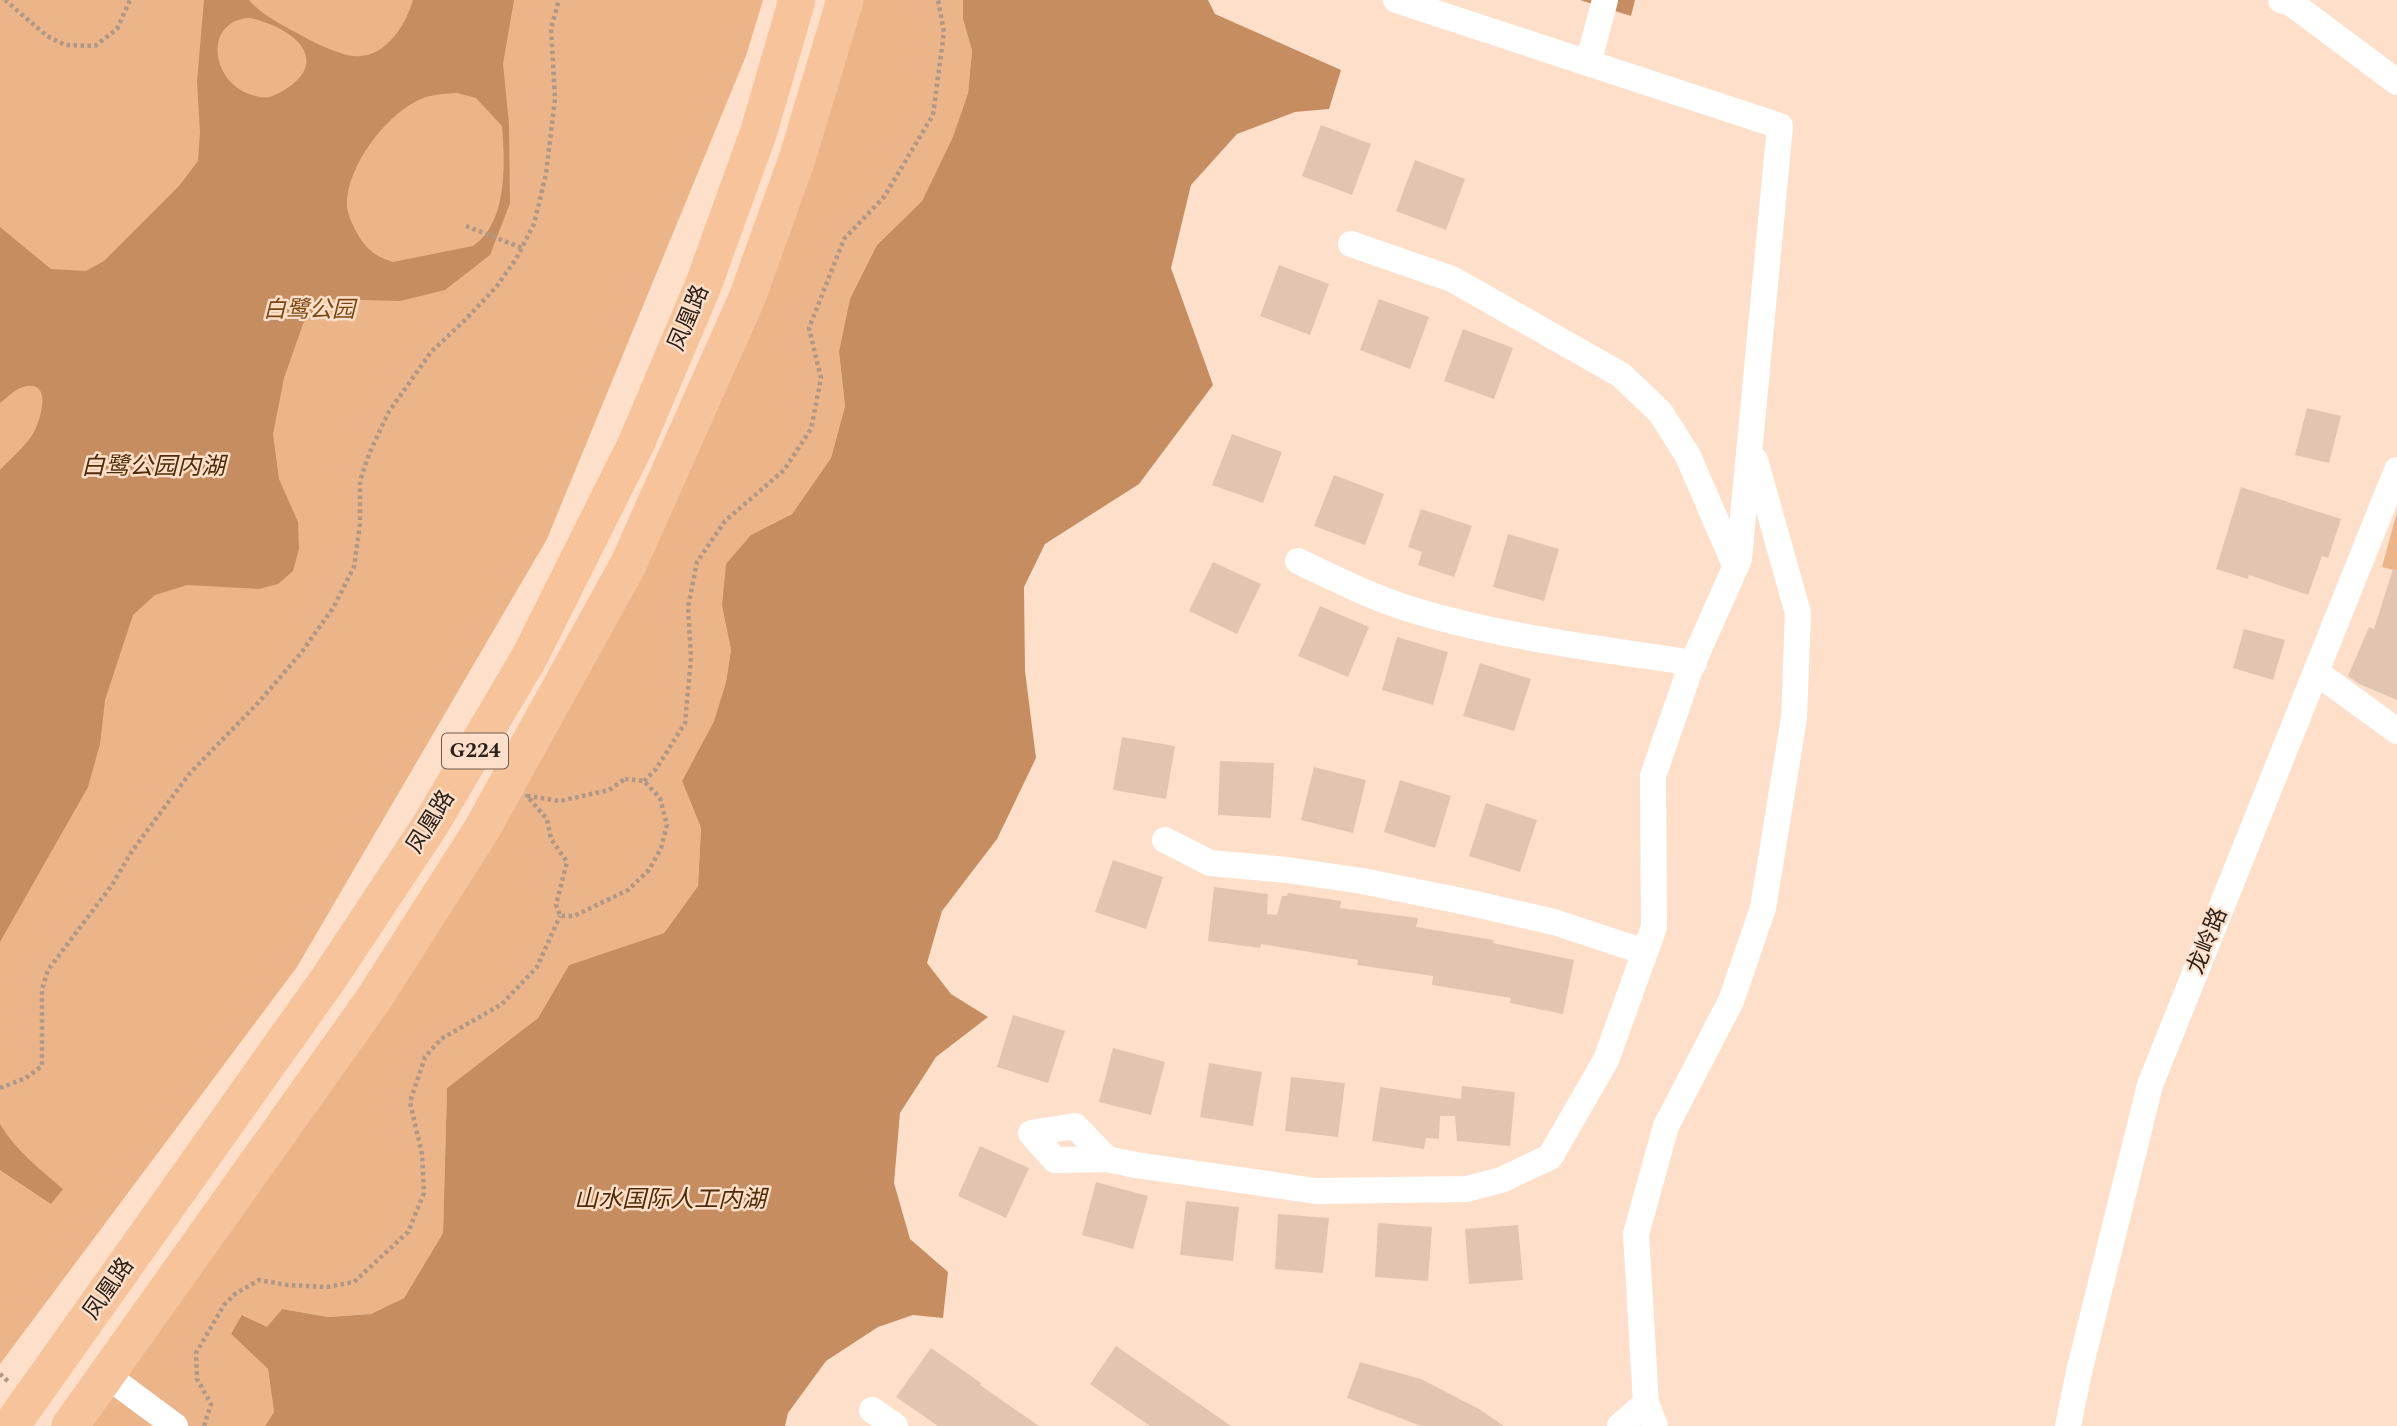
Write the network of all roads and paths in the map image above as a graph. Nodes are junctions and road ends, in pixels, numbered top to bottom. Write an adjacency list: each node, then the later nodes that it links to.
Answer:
1 (5, 0): 2 (path)
2 (130, 0)
3 (559, 0): 14 (path)
4 (797, 0): 31 (highway, 凤凰路 / G224)
5 (845, 0): 28 (highway, 凤凰路 / G224)
6 (938, 0): 22 (path)
7 (1396, 0): 10 (street)
8 (2281, 0): 11 (street)
9 (1603, 7): 10 (street)
10 (1588, 63): 15 (street)
11 (2397, 82)
12 (466, 226): 14 (path)
13 (1351, 244): 18 (street)
14 (522, 248): 26 (path)
15 (1751, 445): 18 (street); 30 (street)
16 (2397, 470): 20 (street, 龙岭路)
17 (1298, 561): 19 (street)
18 (1736, 567): 19 (street)
19 (1694, 663): 25 (street)
20 (2316, 673): 21 (street); 37 (street, 龙岭路)
21 (2397, 732)
22 (645, 781): 24 (path); 24 (path)
23 (1165, 840): 25 (street)
24 (560, 916): 34 (path)
25 (1645, 952): 27 (street)
26 (0, 1088)
27 (1107, 1159)
28 (106, 1376): 32 (highway, 凤凰路 / G224); 33 (street)
29 (872, 1410): 35 (street)
30 (1650, 1415): 36 (street)
31 (11, 1426)
32 (70, 1426)
33 (175, 1426)
34 (204, 1426)
35 (895, 1426)
36 (1620, 1426)
37 (2068, 1426)

